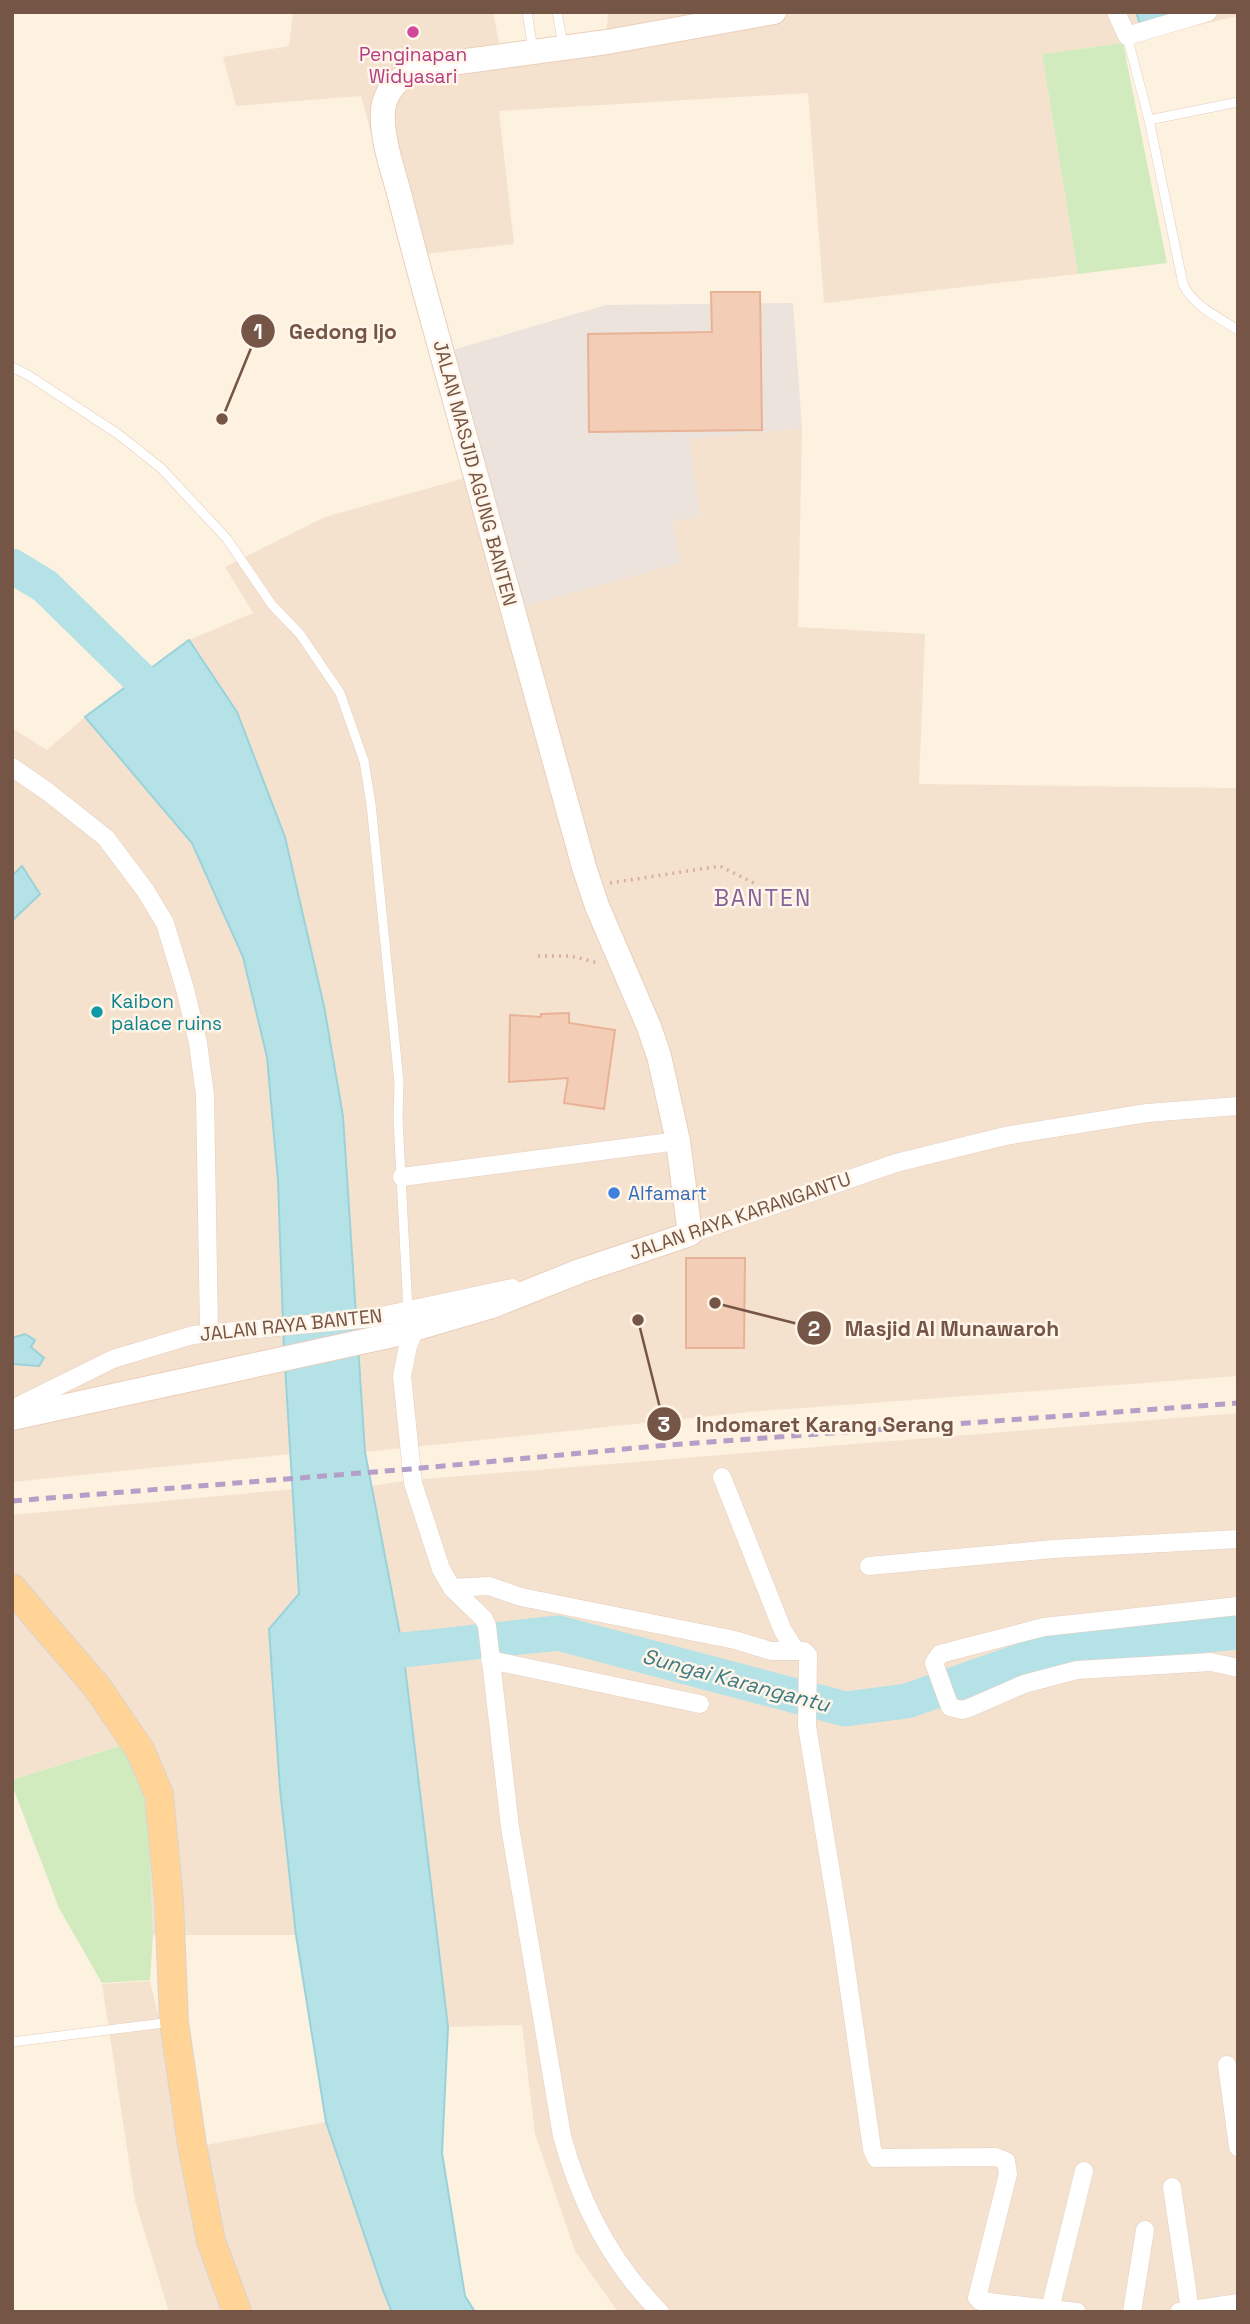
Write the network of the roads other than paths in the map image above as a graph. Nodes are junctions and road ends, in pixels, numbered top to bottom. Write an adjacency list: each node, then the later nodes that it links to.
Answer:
1 (527, 12): 8 (lane)
2 (557, 12): 7 (lane)
3 (775, 12): 7 (main road, JALAN MASJID AGUNG BANTEN)
4 (1116, 12): 6 (street)
5 (1208, 12): 6 (street)
6 (1127, 36): 10 (lane)
7 (564, 48): 8 (main road, JALAN MASJID AGUNG BANTEN)
8 (533, 51): 15 (main road, JALAN MASJID AGUNG BANTEN)
9 (1238, 102): 10 (lane)
10 (1149, 120): 11 (lane)
11 (1238, 330)
12 (12, 367): 16 (lane)
13 (14, 770): 20 (street)
14 (1238, 1106): 17 (street, JALAN RAYA KARANGANTU)
15 (678, 1141): 16 (street); 17 (main road, JALAN MASJID AGUNG BANTEN)
16 (402, 1177): 18 (lane)
17 (690, 1234): 18 (main road, JALAN RAYA KARANGANTU)
18 (412, 1320): 19 (main road, JALAN RAYA KARANGANTU); 28 (street)
19 (372, 1329): 20 (street, JALAN RAYA BANTEN); 21 (main road, JALAN RAYA KARANGANTU)
20 (209, 1332): 22 (street, JALAN RAYA BANTEN)
21 (250, 1367): 23 (main road, JALAN RAYA BANTEN)
22 (12, 1409)
23 (12, 1418)
24 (722, 1477): 30 (street)
25 (1238, 1539): 26 (street)
26 (869, 1566)
27 (12, 1588): 34 (main road)
28 (452, 1588): 30 (street); 31 (street)
29 (1238, 1606): 32 (street)
30 (796, 1651): 42 (street)
31 (491, 1658): 33 (street); 46 (street)
32 (1238, 1668)
33 (700, 1704)
34 (174, 2022): 35 (lane); 45 (main road)
35 (12, 2042)
36 (1227, 2065): 37 (street)
37 (1238, 2147)
38 (1084, 2171): 42 (street)
39 (1172, 2187): 44 (street)
40 (1146, 2230): 48 (street)
41 (1238, 2303): 43 (street)
42 (1050, 2309): 47 (street)
43 (1209, 2310): 44 (street)
44 (1184, 2311)
45 (237, 2312)
46 (660, 2312)
47 (1077, 2312)
48 (1132, 2312)

